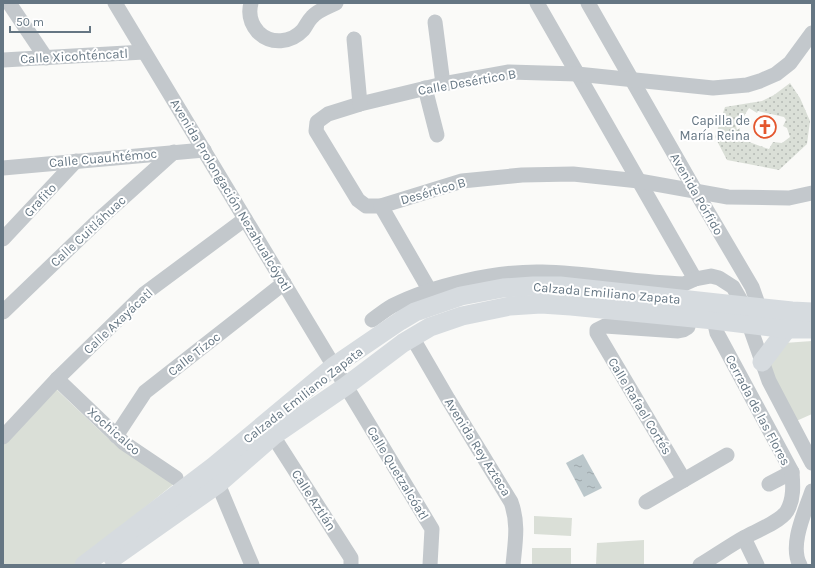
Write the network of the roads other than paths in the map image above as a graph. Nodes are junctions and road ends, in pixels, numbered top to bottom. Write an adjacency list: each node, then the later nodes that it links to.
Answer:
1 (10, 3): 11 (street)
2 (115, 3): 10 (street, Avenida Prolongación Nezahualcóyotl)
3 (251, 3): 4 (street)
4 (336, 3)
5 (537, 3): 13 (street)
6 (588, 3): 14 (street, Avenida Pórfido)
7 (435, 22): 15 (street)
8 (812, 33): 14 (street, Calle Desértico B)
9 (354, 39): 17 (street)
10 (144, 52): 11 (street, Calle Xicohténcatl); 20 (street, Avenida Prolongación Nezahualcóyotl)
11 (46, 58): 12 (street, Calle Xicohténcatl)
12 (3, 60)
13 (577, 74): 14 (street, Calle Desértico B); 15 (street, Calle Desértico B); 24 (street)
14 (632, 79): 25 (street, Avenida Pórfido)
15 (443, 84): 16 (street, Calle Desértico B)
16 (425, 88): 17 (street, Calle Desértico B); 19 (street)
17 (360, 104): 18 (street, Calle Desértico B)
18 (316, 131): 27 (street, Desértico B)
19 (437, 134)
20 (204, 150): 21 (street, Calle Cuauhtémoc); 28 (street, Avenida Prolongación Nezahualcóyotl)
21 (174, 152): 22 (street, Calle Cuauhtémoc); 35 (street, Calle Cuitláhuac)
22 (76, 161): 23 (street, Calle Cuauhtémoc); 29 (street, Grafito)
23 (3, 168)
24 (639, 181): 25 (street, Desértico B); 27 (street, Desértico B); 30 (street)
25 (696, 192): 26 (street, Desértico B); 37 (street, Avenida Pórfido)
26 (810, 194)
27 (381, 206): 32 (street)
28 (245, 219): 31 (street, Avenida Prolongación Nezahualcóyotl); 44 (street, Calle Axayácatl)
29 (3, 239)
30 (695, 279): 32 (street); 37 (street)
31 (284, 283): 43 (street, Avenida Prolongación Nezahualcóyotl); 46 (street, Calle Tízoc)
32 (430, 291): 38 (street)
33 (691, 309): 34 (main road, Calzada Emiliano Zapata); 41 (main road, Calzada Emiliano Zapata); 43 (main road, Calzada Emiliano Zapata); 53 (street, Calle Rafael Cortés)
34 (715, 311): 37 (main road, Calzada Emiliano Zapata); 51 (street, Cerrada de las Flores)
35 (3, 312)
36 (812, 312): 37 (main road, Calzada Emiliano Zapata)
37 (753, 316): 39 (main road, Calzada Emiliano Zapata); 42 (street)
38 (372, 320)
39 (787, 329): 40 (main road, Calzada Emiliano Zapata); 42 (main road)
40 (812, 329)
41 (412, 337): 45 (main road, Calzada Emiliano Zapata); 64 (street, Avenida Rey Azteca)
42 (760, 356): 50 (street)
43 (334, 366): 45 (street, Avenida Prolongación Nezahualcóyotl); 59 (main road, Calzada Emiliano Zapata)
44 (57, 379): 46 (street, Xochicalco); 48 (street, Calle Axayácatl)
45 (346, 386): 47 (main road, Calzada Emiliano Zapata); 63 (street, Calle Quetzalcóatl)
46 (116, 436): 52 (street, Xochicalco)
47 (273, 436): 54 (main road, Calzada Emiliano Zapata); 62 (street, Calle Aztlán)
48 (3, 437)
49 (727, 455): 53 (street)
50 (812, 463)
51 (792, 472): 55 (street); 58 (street, Cerrada de las Flores)
52 (176, 478)
53 (684, 480): 57 (street)
54 (218, 484): 60 (main road, Calzada Emiliano Zapata); 61 (street)
55 (769, 484)
56 (812, 491): 67 (street)
57 (646, 502)
58 (744, 538): 65 (street, Cerrada de las Flores); 66 (street)
59 (84, 565)
60 (103, 565)
61 (252, 565)
62 (350, 565)
63 (430, 565)
64 (513, 565)
65 (700, 565)
66 (757, 565)
67 (800, 565)

